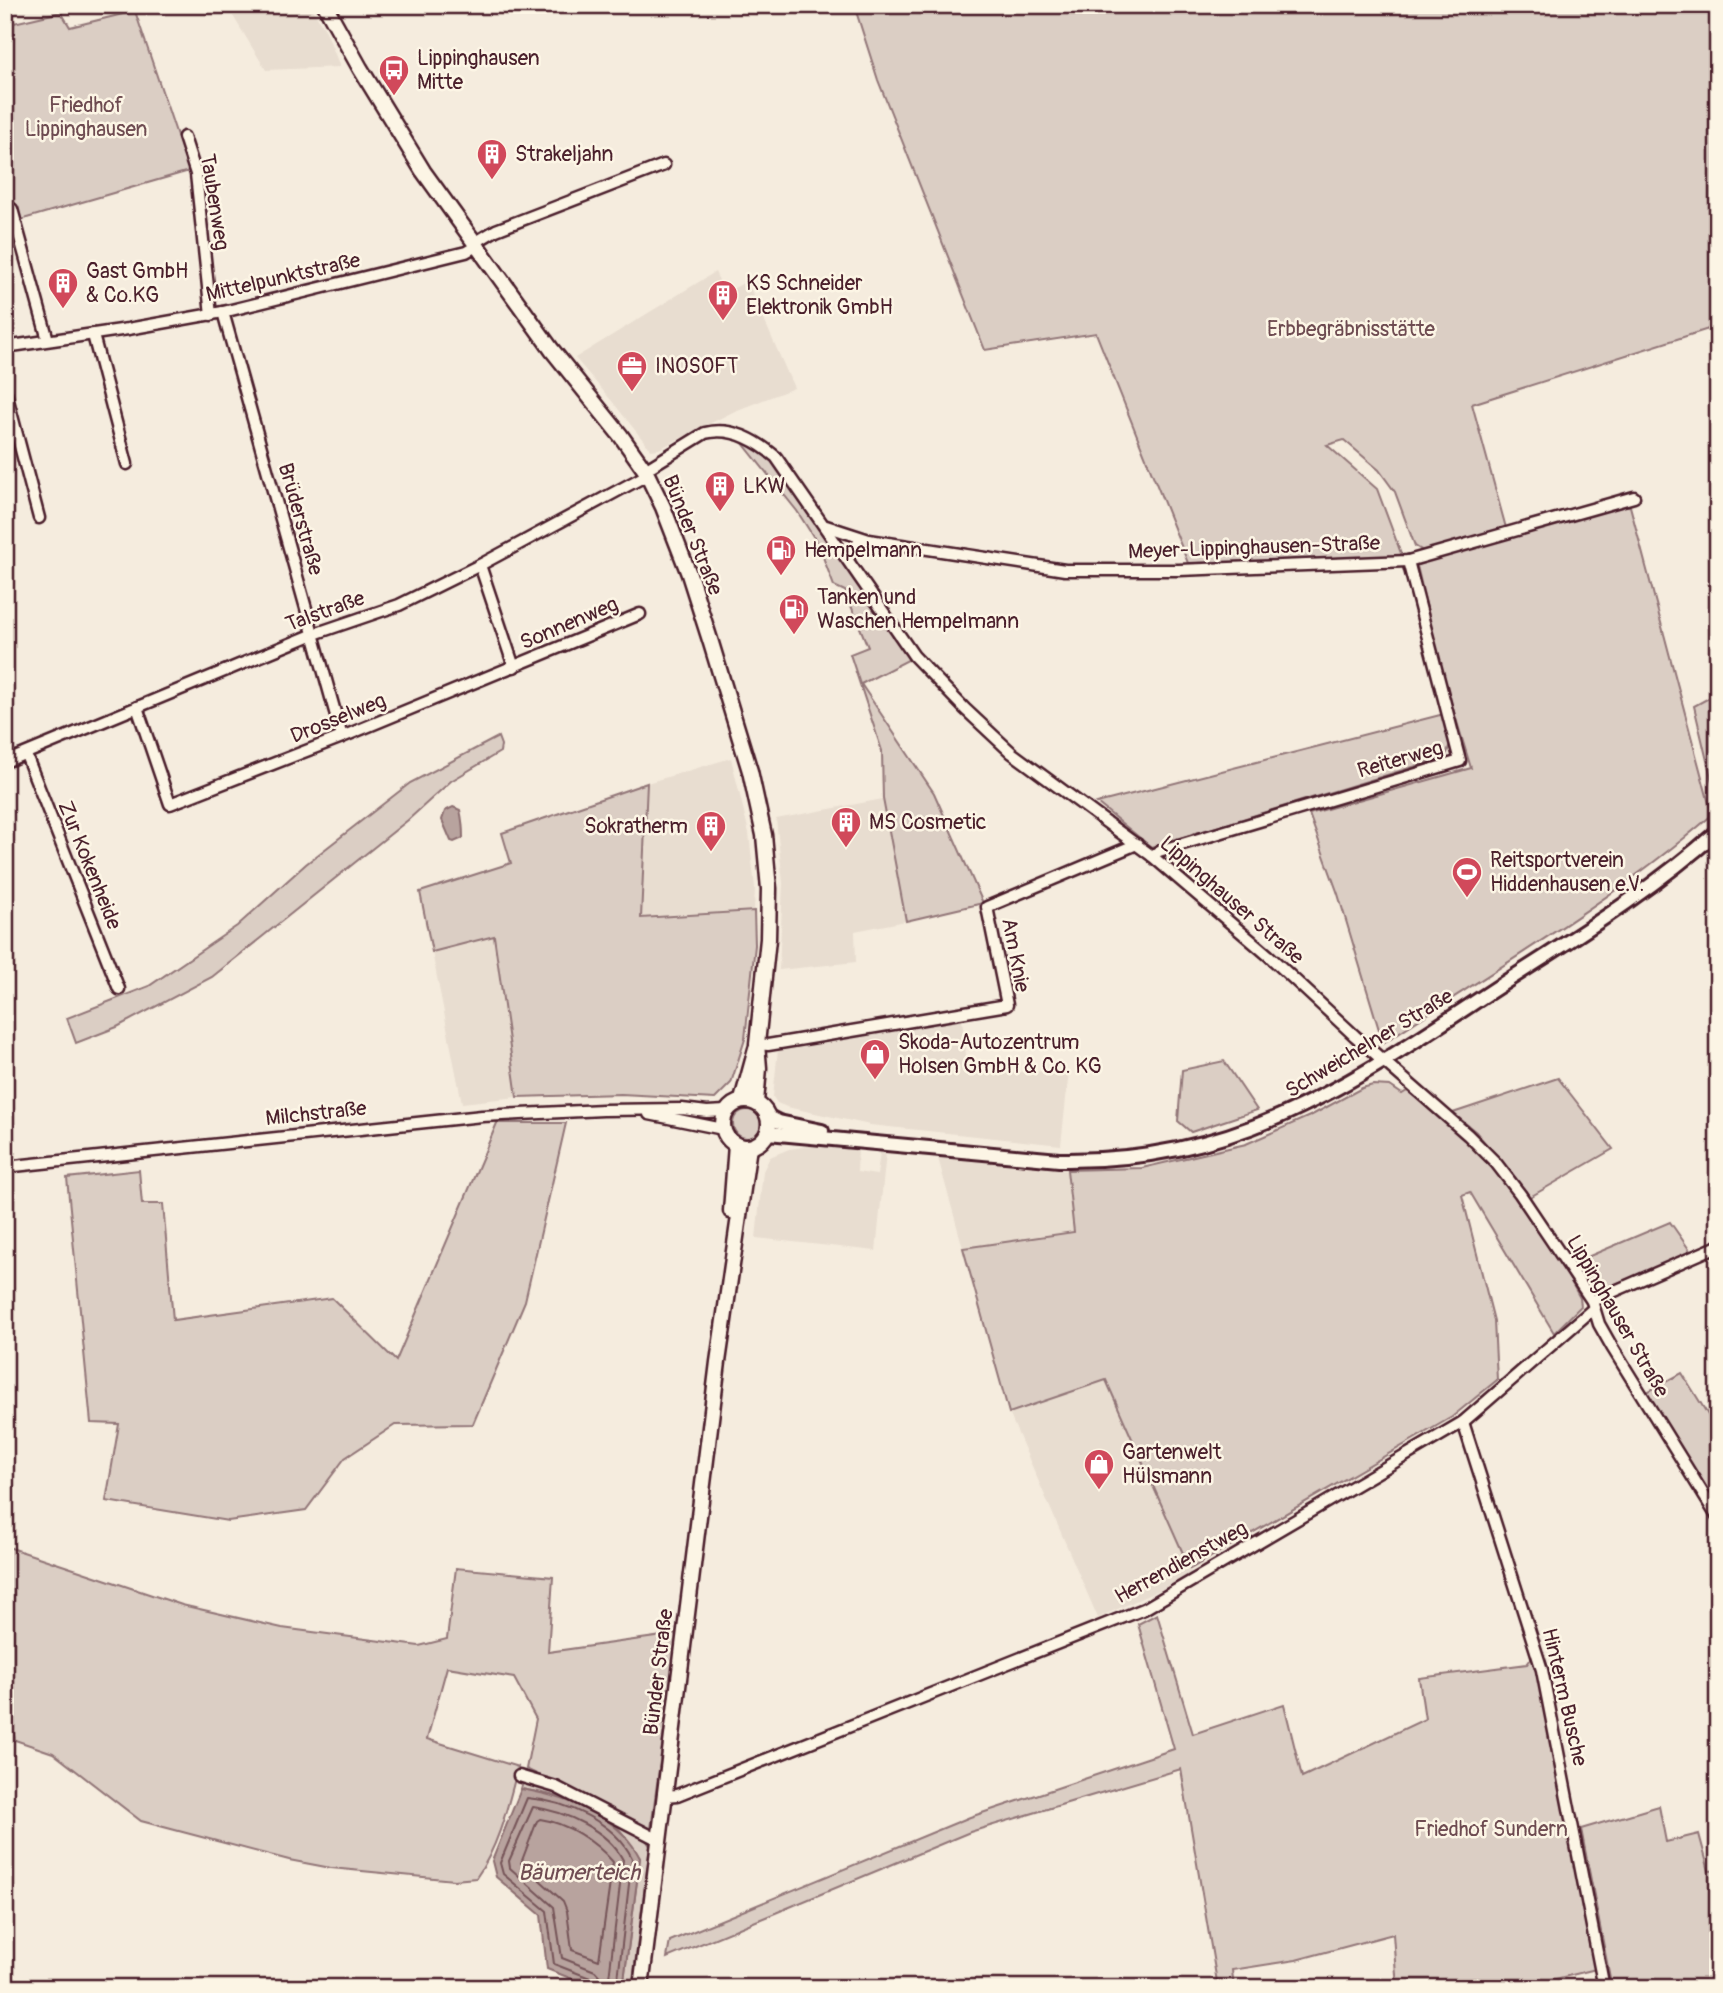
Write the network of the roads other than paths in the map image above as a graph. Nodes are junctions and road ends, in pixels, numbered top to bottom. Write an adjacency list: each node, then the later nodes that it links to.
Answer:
1 (326, 5): 5 (main road, Bünder Straße)
2 (184, 137): 7 (street, Taubenweg)
3 (664, 165): 5 (street, Mittelpunktstraße)
4 (12, 209): 9 (street)
5 (477, 244): 6 (street, Mittelpunktstraße); 13 (main road, Bünder Straße)
6 (223, 313): 7 (street, Mittelpunktstraße); 22 (street, Brüderstraße)
7 (211, 315): 8 (street, Mittelpunktstraße)
8 (93, 335): 9 (street, Mittelpunktstraße); 12 (street)
9 (48, 340): 10 (street, Mittelpunktstraße)
10 (5, 347)
11 (5, 388): 15 (street)
12 (127, 464)
13 (646, 472): 16 (street, Lippinghauser Straße); 20 (street, Talstraße); 32 (main road, Bünder Straße)
14 (1634, 497): 19 (street, Meyer-Lippinghausen-Straße)
15 (39, 518)
16 (825, 526): 17 (street, Meyer-Lippinghausen-Straße); 18 (street, Lippinghauser Straße)
17 (869, 540): 18 (street); 19 (street, Meyer-Lippinghausen-Straße)
18 (848, 559): 29 (street, Lippinghauser Straße)
19 (1408, 561): 30 (street, Reiterweg)
20 (480, 565): 22 (street, Talstraße); 23 (street)
21 (640, 614): 23 (street, Sonnenweg)
22 (314, 634): 24 (street, Talstraße); 25 (street, Brüderstraße)
23 (514, 667): 25 (street, Drosselweg)
24 (137, 707): 25 (street, Drosselweg); 26 (street, Talstraße)
25 (342, 737)
26 (26, 755): 27 (street, Talstraße); 31 (street, Zur Kokenheide)
27 (5, 762)
28 (1718, 831): 33 (street, Schweichelner Straße)
29 (1137, 844): 30 (street, Lippinghauser Straße); 32 (street, Am Knie)
30 (1153, 856): 33 (street, Lippinghauser Straße)
31 (119, 989)
32 (757, 1044): 34 (main road, Bünder Straße)
33 (1383, 1061): 40 (street, Schweichelner Straße); 44 (street, Lippinghauser Straße)
34 (749, 1101): 36 (main road); 37 (main road)
35 (631, 1111): 36 (street, Milchstraße); 38 (street, Milchstraße); 42 (street, Milchstraße)
36 (726, 1111): 38 (main road)
37 (769, 1116): 39 (main road); 40 (street, Schweichelner Straße)
38 (723, 1129): 41 (main road)
39 (768, 1133): 40 (street, Schweichelner Straße); 41 (main road)
40 (867, 1140)
41 (743, 1146): 48 (main road, Bünder Straße)
42 (5, 1167)
43 (1718, 1246): 44 (street, Herrendienstweg)
44 (1593, 1305): 45 (street, Herrendienstweg); 46 (street, Lippinghauser Straße)
45 (1463, 1422): 48 (street, Herrendienstweg); 51 (street, Hinterm Busche)
46 (1718, 1518)
47 (519, 1776): 49 (street)
48 (664, 1796): 49 (main road, Bünder Straße)
49 (659, 1840): 50 (main road, Bünder Straße)
50 (641, 1988)
51 (1604, 1988)

